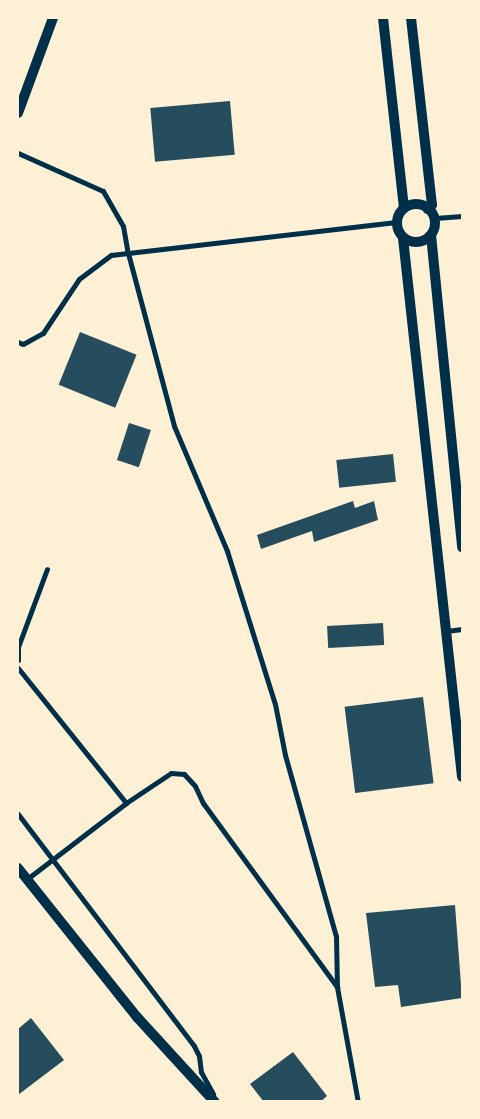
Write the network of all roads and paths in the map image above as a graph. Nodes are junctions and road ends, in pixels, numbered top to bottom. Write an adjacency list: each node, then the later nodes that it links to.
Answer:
1 (53, 18): 4 (main road)
2 (383, 18): 6 (main road)
3 (411, 18): 7 (main road)
4 (18, 113)
5 (18, 153): 13 (street)
6 (404, 208): 7 (main road); 10 (main road)
7 (428, 209): 9 (main road)
8 (462, 216): 9 (street)
9 (434, 218): 11 (main road)
10 (396, 222): 12 (main road); 13 (street)
11 (431, 235): 12 (main road); 15 (main road)
12 (403, 238): 18 (main road)
13 (128, 254): 14 (street); 27 (street)
14 (18, 342)
15 (462, 547)
16 (48, 569): 19 (street)
17 (462, 628): 18 (street)
18 (446, 631): 21 (main road)
19 (18, 660)
20 (18, 668): 22 (street)
21 (462, 776)
22 (126, 803): 24 (street); 27 (street)
23 (18, 814): 24 (street)
24 (51, 860): 26 (street); 28 (street)
25 (18, 868): 26 (main road)
26 (26, 879): 28 (main road)
27 (337, 987): 29 (street)
28 (216, 1102)
29 (358, 1102)

